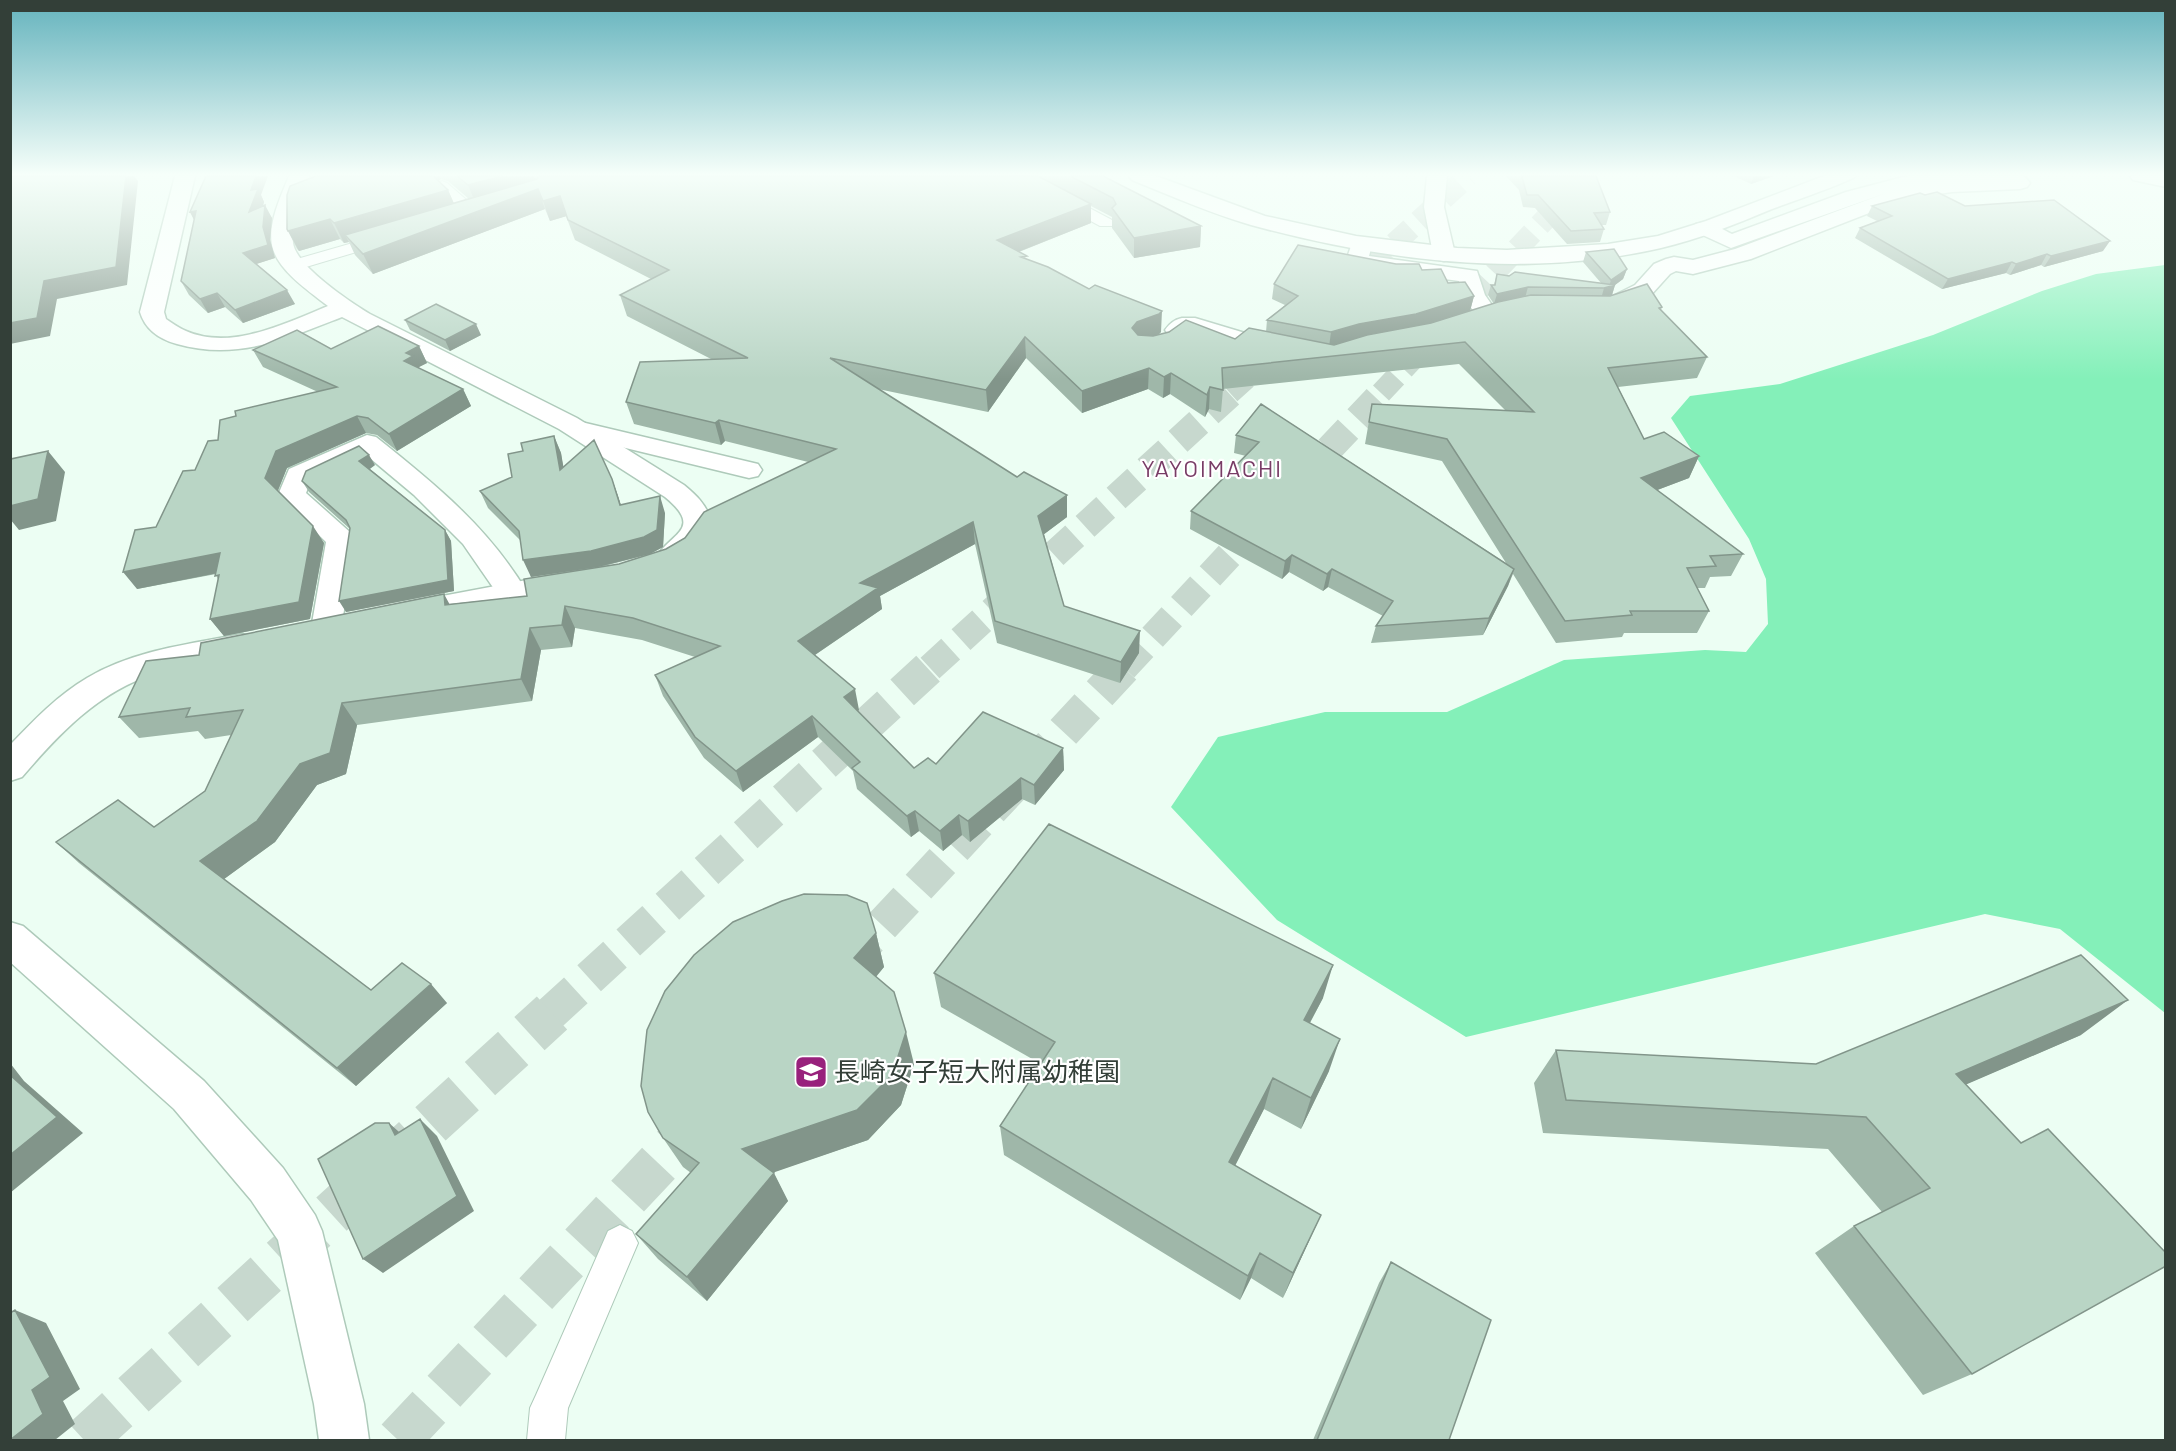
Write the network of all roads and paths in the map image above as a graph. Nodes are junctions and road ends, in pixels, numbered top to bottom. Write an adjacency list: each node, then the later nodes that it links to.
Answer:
1 (169, 244): 11 (street)
2 (284, 244): 10 (street)
3 (370, 244): 10 (lane)
4 (1356, 244): 8 (street)
5 (1442, 244): 9 (street)
6 (1646, 244): 9 (street)
7 (1770, 244): 12 (street)
8 (1361, 245): 9 (street); 13 (street)
9 (1444, 254)
10 (296, 266): 11 (street)
11 (344, 308): 16 (street)
12 (1592, 308)
13 (1487, 316)
14 (1156, 345): 15 (street)
15 (1302, 351)
16 (577, 429): 17 (street); 18 (street)
17 (749, 470)
18 (645, 567)
19 (593, 579): 20 (street)
20 (512, 592): 21 (street); 22 (street)
21 (384, 617)
22 (326, 629)
23 (271, 640): 24 (street)
24 (10, 768)
25 (10, 938): 27 (street)
26 (620, 1243): 28 (lane)
27 (344, 1440)
28 (546, 1440)

